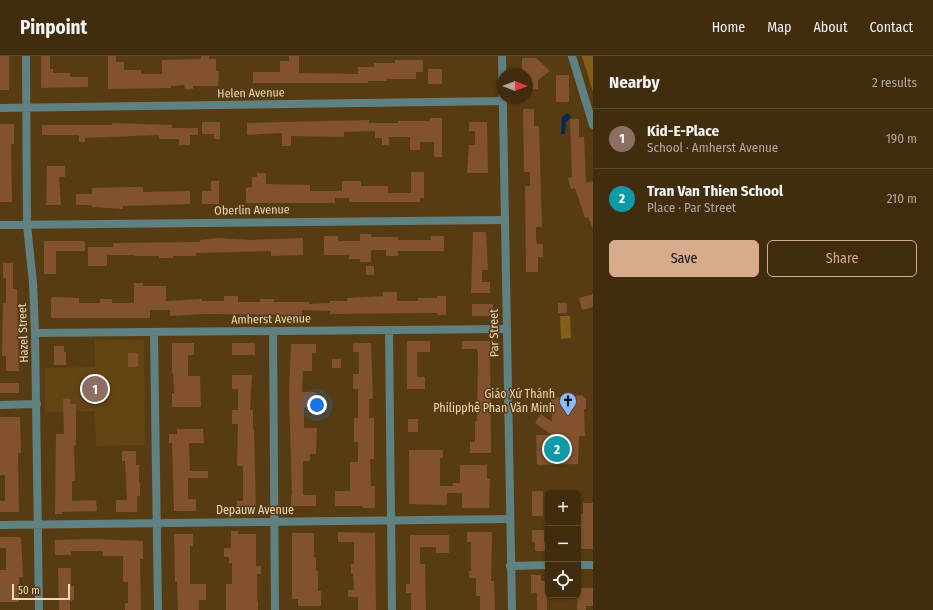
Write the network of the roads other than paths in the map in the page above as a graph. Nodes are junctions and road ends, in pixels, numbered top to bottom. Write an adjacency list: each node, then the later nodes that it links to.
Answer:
1 (26, 56): 8 (street, Hazel Street)
2 (502, 56): 4 (street, Par Street)
3 (572, 56): 9 (street)
4 (502, 68)
5 (497, 101): 8 (street, Helen Avenue)
6 (503, 104): 10 (street, Par Street)
7 (0, 108): 8 (street, Helen Avenue)
8 (28, 108): 11 (street, Hazel Street)
9 (593, 125)
10 (505, 220): 11 (street, Oberlin Avenue); 13 (street, Par Street)
11 (27, 224): 12 (street, Oberlin Avenue); 16 (street, Hazel Street)
12 (0, 225)
13 (506, 329): 14 (street, Amherst Avenue); 20 (street, Par Street)
14 (390, 330): 15 (street, Amherst Avenue); 21 (street)
15 (273, 331): 17 (street, Amherst Avenue); 23 (street)
16 (35, 333): 17 (street, Amherst Avenue); 18 (street, Hazel Street)
17 (154, 333): 22 (street)
18 (37, 404): 19 (street); 24 (street, Hazel Street)
19 (0, 405)
20 (510, 519): 21 (street, Depauw Avenue); 29 (street, Par Street)
21 (391, 520): 23 (street, Depauw Avenue); 33 (street)
22 (157, 523): 23 (street, Depauw Avenue); 24 (street, Depauw Avenue); 31 (street)
23 (274, 523): 32 (street)
24 (38, 524): 25 (street, Depauw Avenue); 30 (street, Hazel Street)
25 (0, 525)
26 (545, 565): 29 (street)
27 (581, 565): 28 (street)
28 (593, 565)
29 (510, 566): 34 (street, Par Street)
30 (40, 610)
31 (158, 610)
32 (275, 610)
33 (392, 610)
34 (512, 610)

